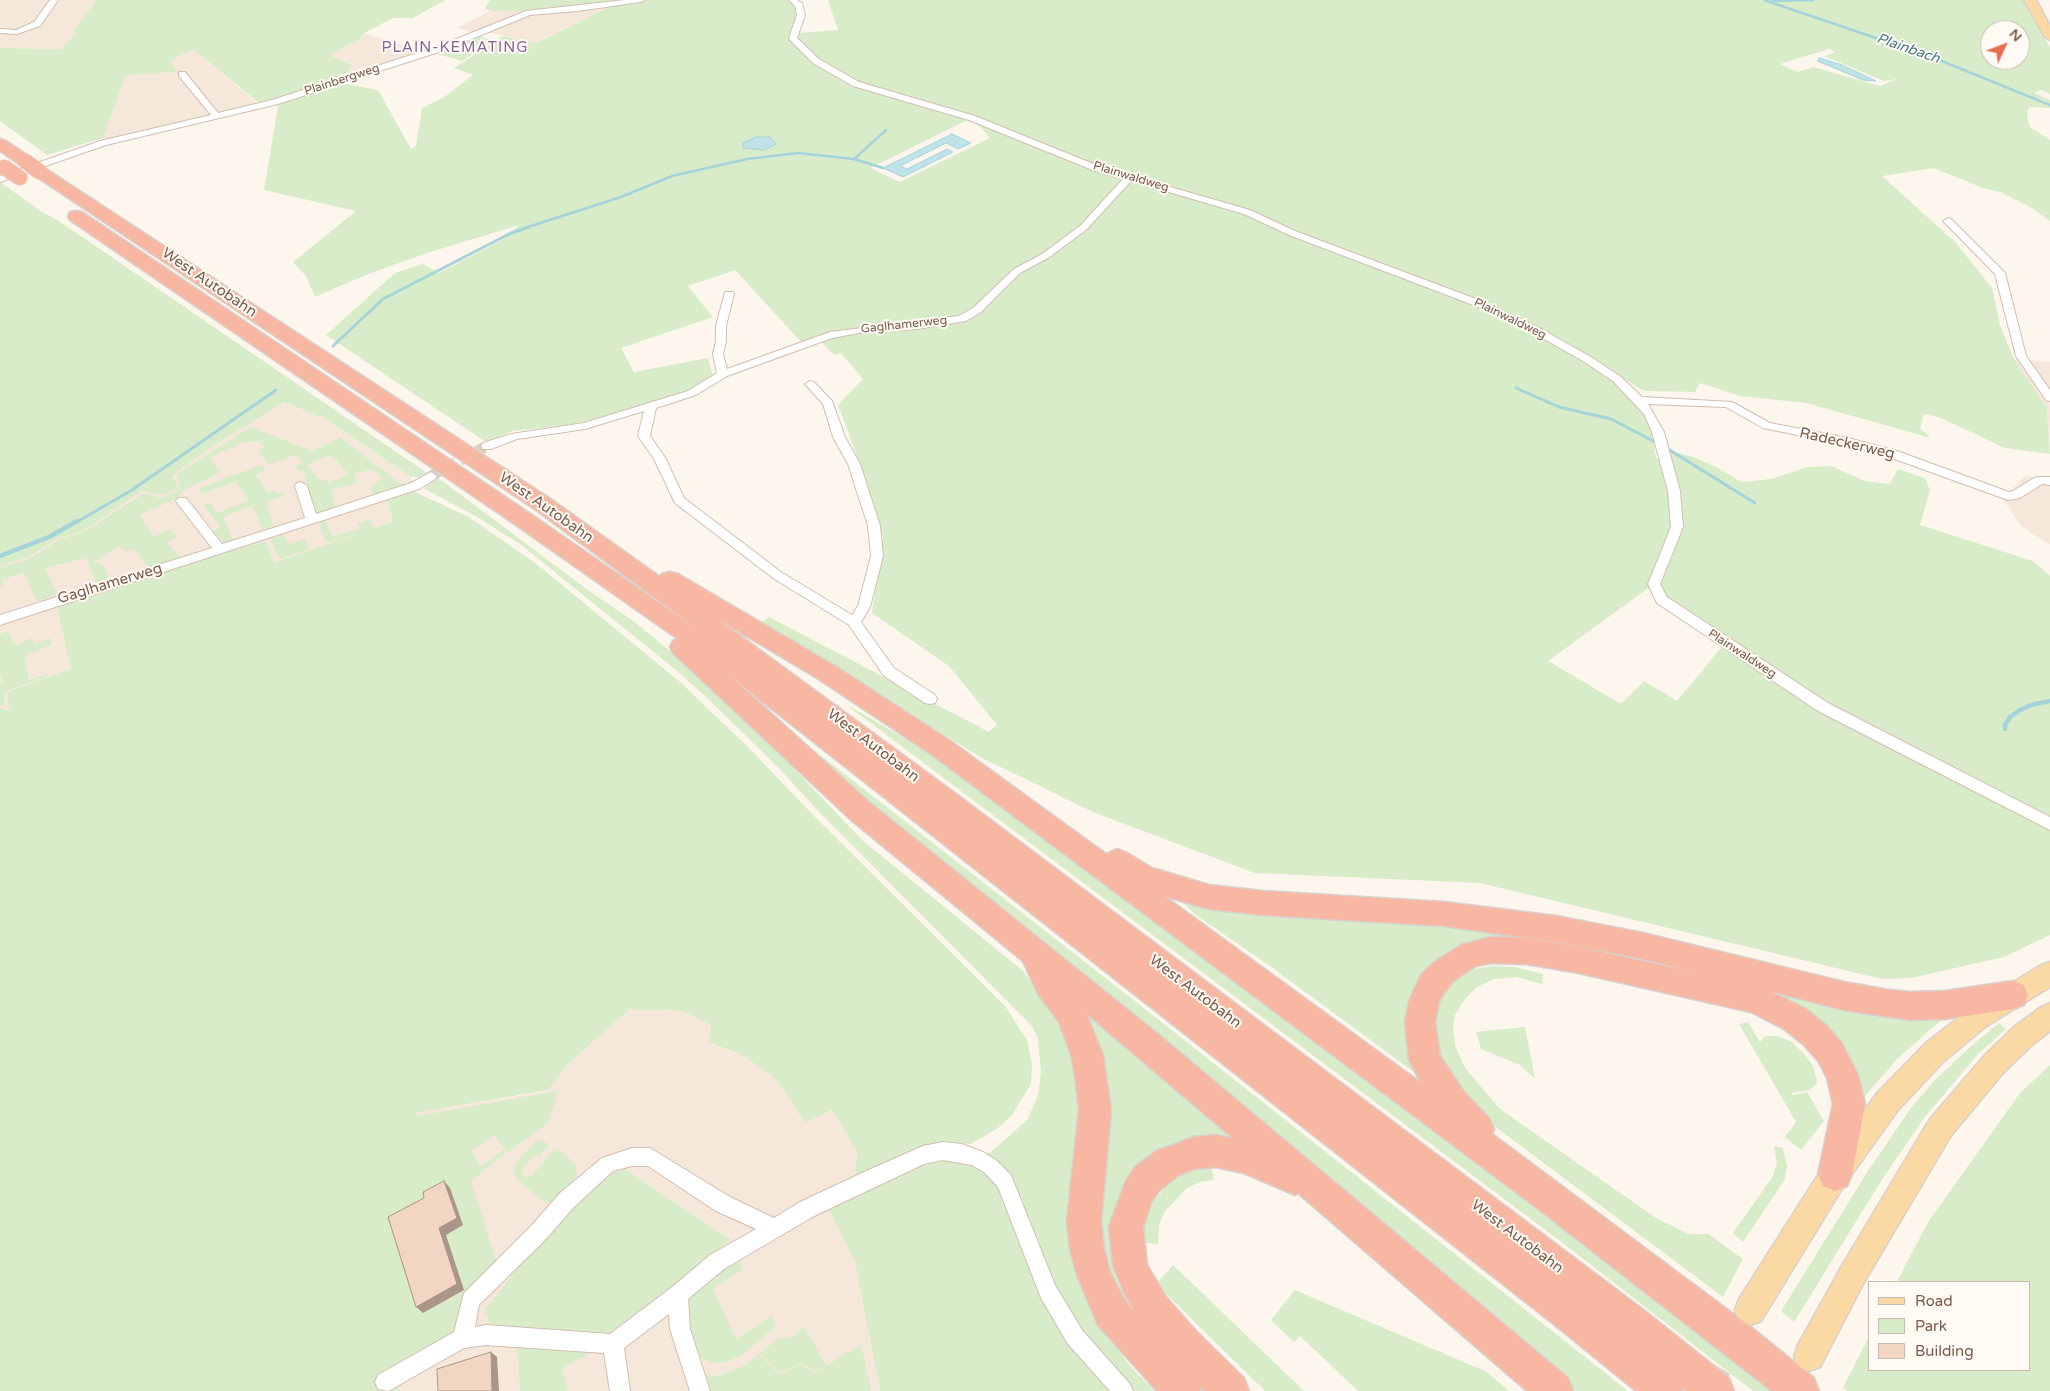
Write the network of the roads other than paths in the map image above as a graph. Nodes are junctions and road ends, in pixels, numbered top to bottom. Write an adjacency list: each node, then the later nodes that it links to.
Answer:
1 (54, 0): 7 (street)
2 (641, 0): 10 (street, Plainbergweg)
3 (793, 0): 14 (street, Plainwaldweg)
4 (2030, 0): 8 (main road)
5 (2040, 0): 6 (main road)
6 (2050, 16)
7 (0, 31)
8 (2050, 36)
9 (182, 74): 10 (street)
10 (216, 116): 13 (street, Plainbergweg)
11 (0, 144): 12 (highway, West Autobahn)
12 (22, 169): 13 (highway, West Autobahn, bridge); 29 (highway, West Autobahn, bridge); 30 (highway, West Autobahn)
13 (1, 170)
14 (1130, 178): 17 (street, Gaglhamerweg); 20 (street, Plainwaldweg)
15 (1948, 221): 19 (street)
16 (729, 294): 17 (street)
17 (723, 374): 21 (street, Gaglhamerweg)
18 (810, 384): 32 (street)
19 (2050, 398)
20 (1639, 400): 24 (street, Radeckerweg); 34 (street, Plainwaldweg)
21 (651, 406): 22 (street, Gaglhamerweg); 32 (street)
22 (487, 446)
23 (432, 476): 27 (street, Gaglhamerweg)
24 (2050, 481)
25 (301, 486): 27 (street)
26 (182, 501): 28 (street)
27 (312, 520): 28 (street, Gaglhamerweg)
28 (220, 550): 31 (street, Gaglhamerweg)
29 (616, 556): 35 (highway); 57 (highway, West Autobahn)
30 (648, 608): 36 (highway); 56 (highway, West Autobahn)
31 (0, 620)
32 (854, 622): 33 (street)
33 (930, 699)
34 (2050, 824)
35 (1073, 845): 38 (highway); 42 (highway)
36 (1033, 950): 41 (highway); 53 (highway)
37 (2050, 973): 38 (main road)
38 (2013, 995): 40 (main road)
39 (2050, 1015): 48 (main road)
40 (1835, 1174): 42 (highway); 45 (main road)
41 (1318, 1188): 54 (highway); 55 (highway)
42 (1549, 1196): 58 (highway)
43 (775, 1228): 44 (street); 46 (street); 52 (street)
44 (678, 1295): 47 (street); 51 (street)
45 (1750, 1310)
46 (462, 1338): 47 (street); 49 (street)
47 (613, 1344): 50 (street)
48 (1809, 1356)
49 (385, 1382)
50 (620, 1391)
51 (700, 1391)
52 (1123, 1391)
53 (1183, 1391)
54 (1231, 1391)
55 (1556, 1391)
56 (1665, 1391)
57 (1716, 1391)
58 (1801, 1391)

